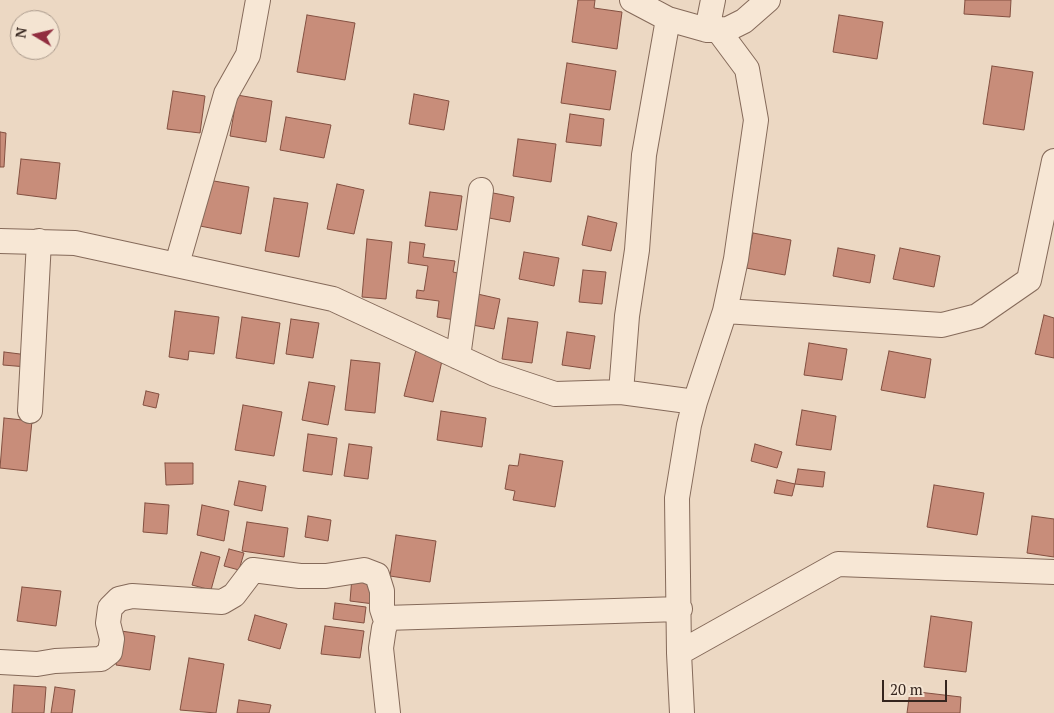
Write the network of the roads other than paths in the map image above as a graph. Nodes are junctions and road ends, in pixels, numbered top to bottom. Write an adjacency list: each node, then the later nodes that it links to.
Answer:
1 (258, 0): 11 (street)
2 (632, 0): 5 (street)
3 (713, 0): 6 (street)
4 (768, 0): 6 (street)
5 (668, 19): 6 (street); 14 (street)
6 (712, 30): 12 (street)
7 (1054, 161): 12 (street)
8 (482, 190): 13 (street)
9 (0, 241): 10 (street)
10 (39, 241): 11 (street); 16 (street)
11 (177, 264): 13 (street)
12 (725, 311): 15 (street)
13 (458, 358): 14 (street)
14 (621, 392): 15 (street)
15 (695, 402): 18 (street)
16 (30, 411)
17 (1054, 572): 20 (street)
18 (680, 609): 19 (street); 20 (street)
19 (389, 617): 21 (street); 22 (street)
20 (680, 653): 23 (street)
21 (0, 662)
22 (388, 713)
23 (682, 713)

